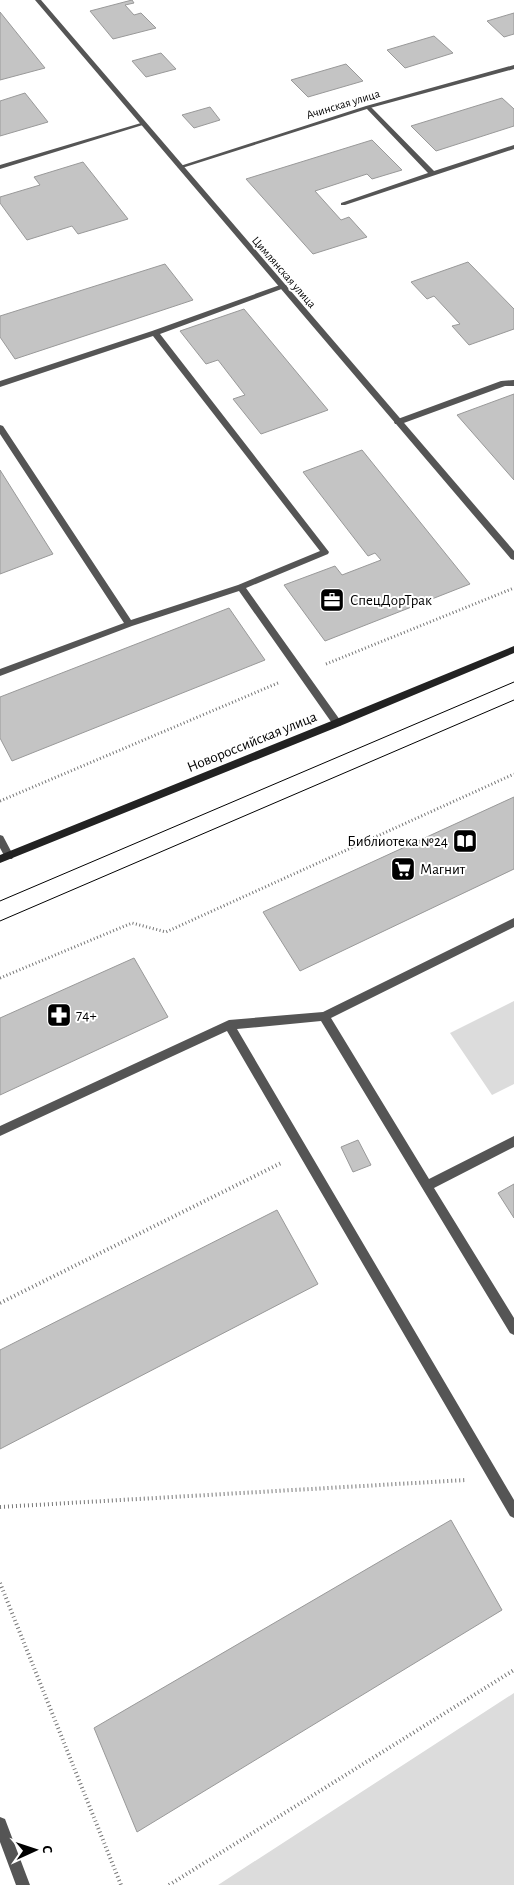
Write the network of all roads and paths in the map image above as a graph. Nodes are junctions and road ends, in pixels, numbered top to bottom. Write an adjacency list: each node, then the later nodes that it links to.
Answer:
1 (38, 0): 4 (street, Цимлянская улица)
2 (514, 67): 3 (street, Ачинская улица)
3 (368, 107): 7 (street, Ачинская улица); 8 (street)
4 (143, 124): 6 (street); 7 (street, Цимлянская улица)
5 (514, 147): 8 (street)
6 (0, 167)
7 (180, 167): 10 (street, Цимлянская улица)
8 (432, 173): 9 (street)
9 (343, 204)
10 (283, 288): 11 (street); 14 (street, Цимлянская улица)
11 (155, 333): 13 (street); 17 (street)
12 (514, 383): 14 (street)
13 (0, 384)
14 (398, 422): 16 (street, Цимлянская улица)
15 (0, 428): 19 (street)
16 (514, 557)
17 (241, 587): 19 (street); 22 (street)
18 (514, 588): 22 (path)
19 (129, 624): 21 (street)
20 (514, 649): 23 (main road, Новороссийская улица)
21 (0, 674)
22 (302, 674): 23 (street); 25 (path)
23 (337, 723): 27 (main road, Новороссийская улица)
24 (514, 774): 29 (path)
25 (0, 801)
26 (0, 839): 27 (street)
27 (4, 857)
28 (514, 922): 30 (street)
29 (0, 978)
30 (324, 1016): 31 (street); 35 (street)
31 (229, 1024): 32 (street); 34 (street)
32 (0, 1130)
33 (514, 1141): 35 (street)
34 (304, 1152): 36 (path); 38 (street)
35 (426, 1186): 37 (street)
36 (0, 1303)
37 (514, 1329)
38 (495, 1478): 39 (path); 40 (street)
39 (0, 1507)
40 (514, 1512)
41 (0, 1583): 45 (path)
42 (514, 1670): 46 (path)
43 (0, 1824): 44 (street)
44 (23, 1885)
45 (121, 1885)
46 (169, 1885)

